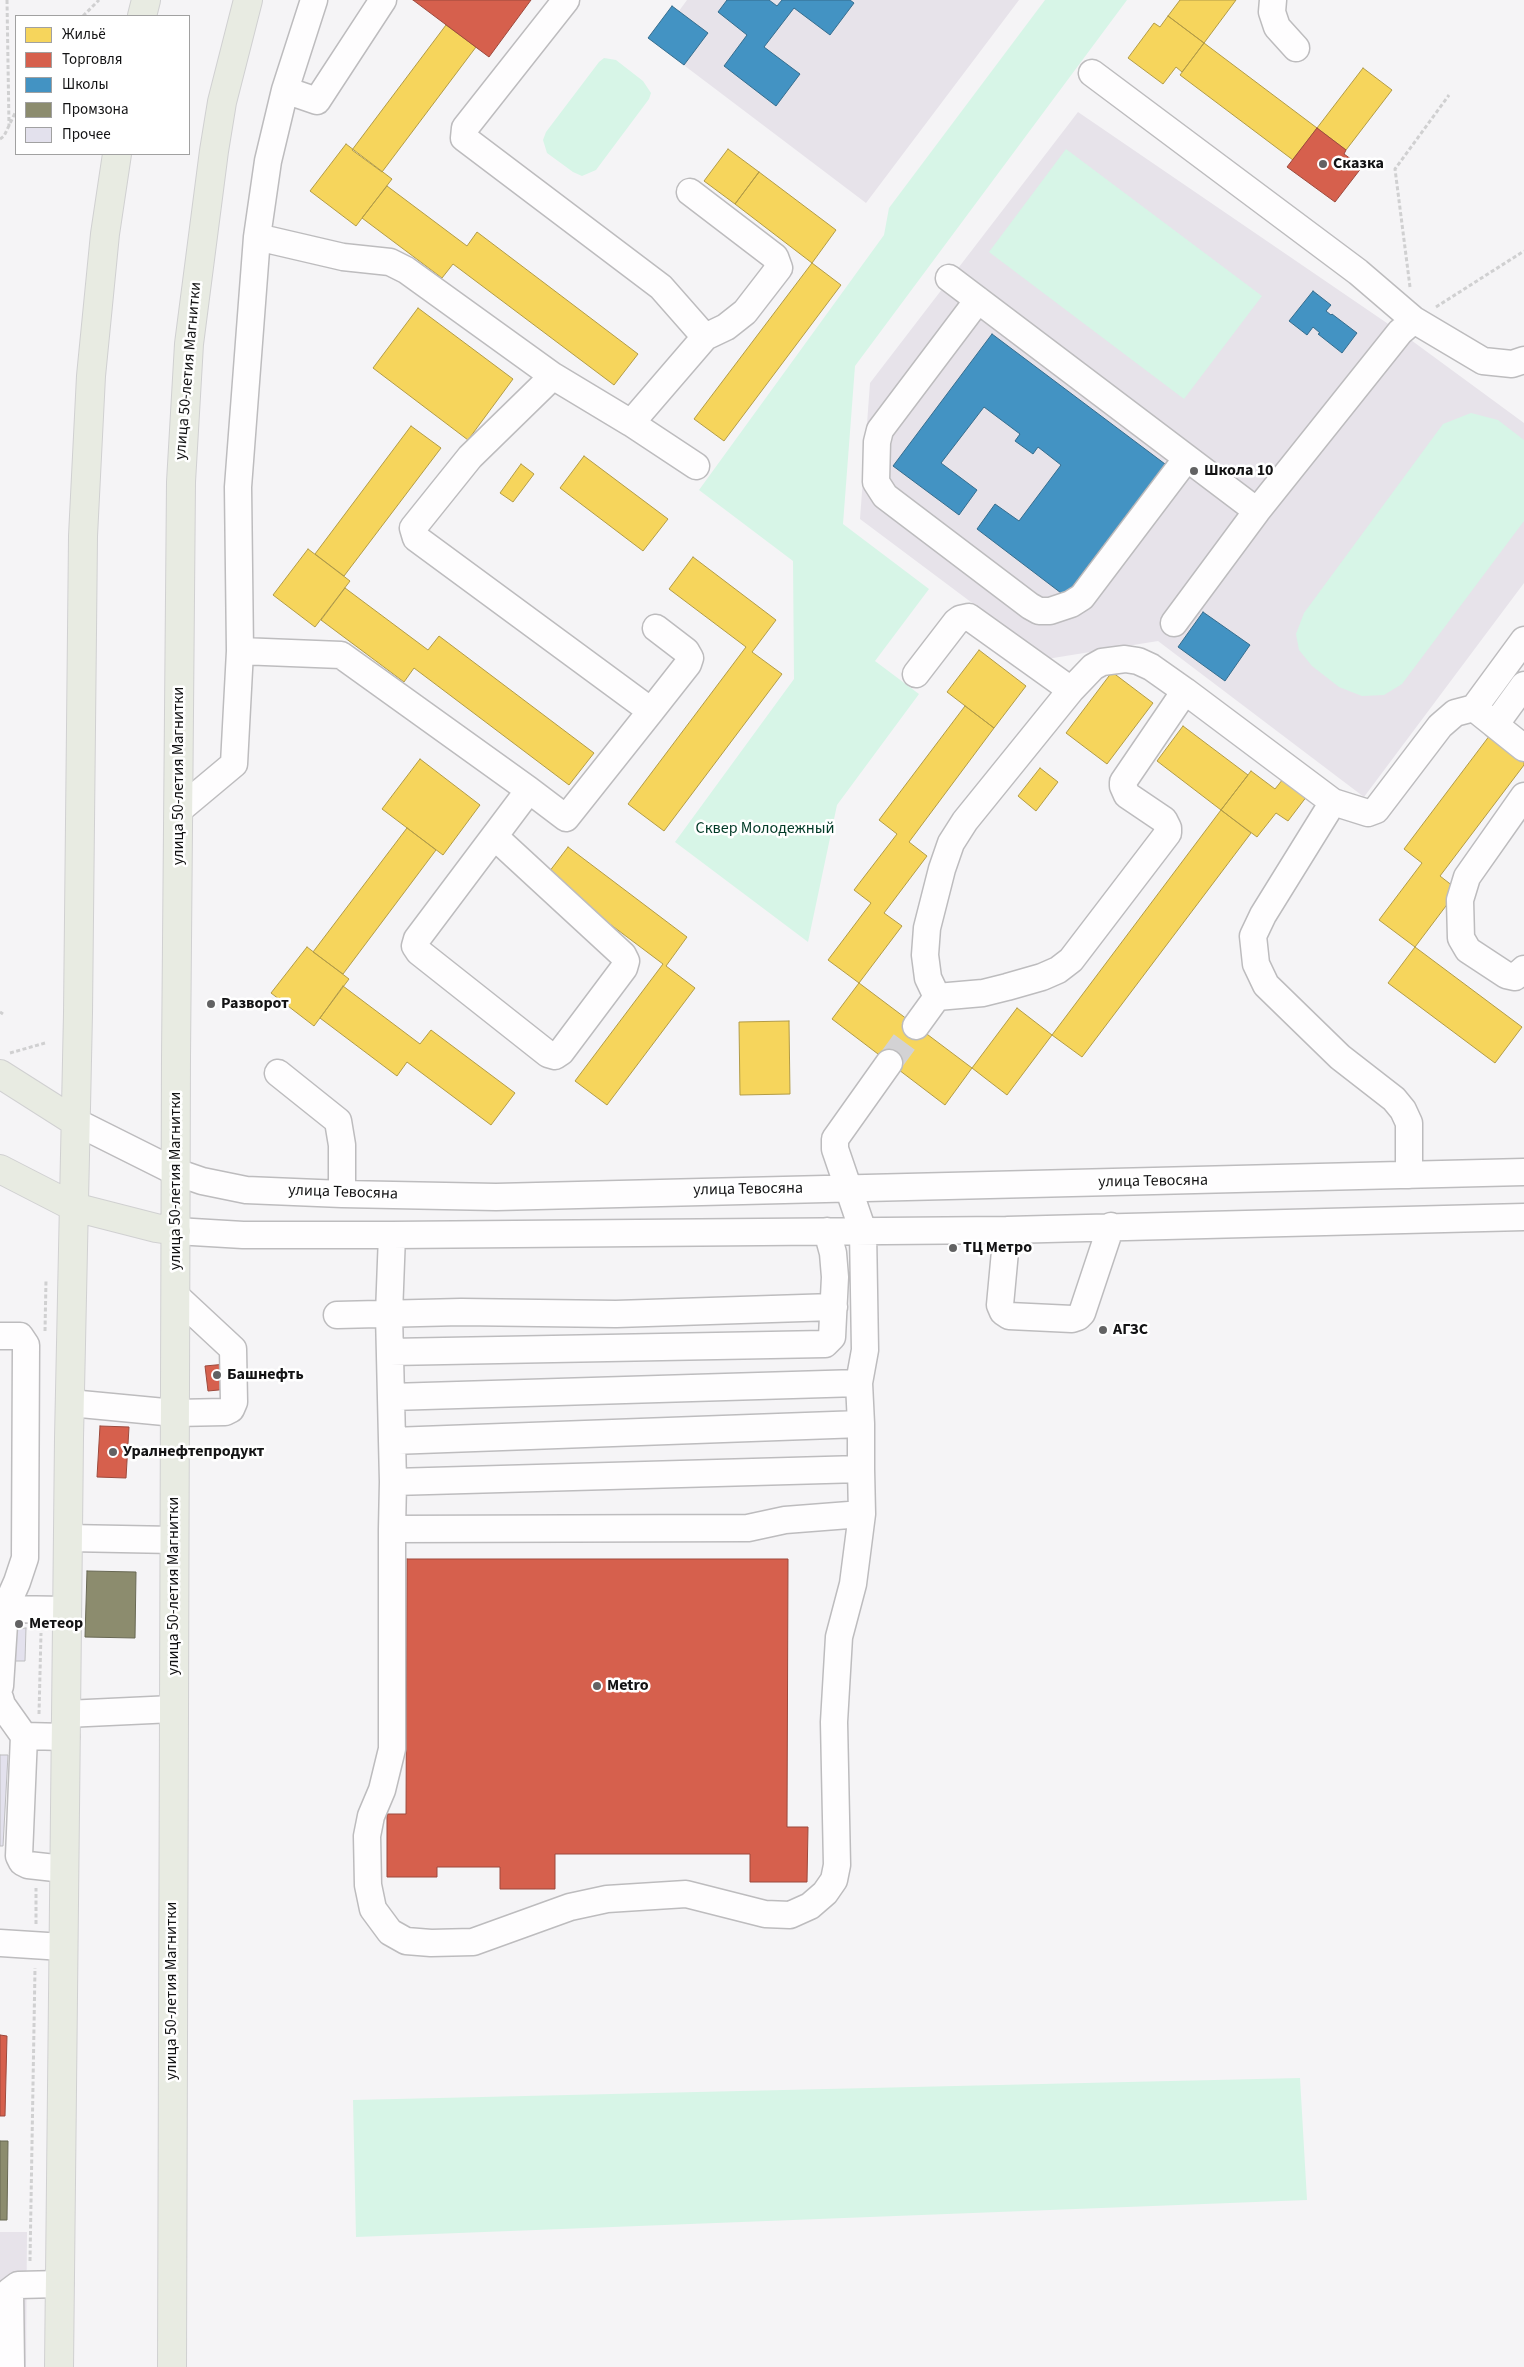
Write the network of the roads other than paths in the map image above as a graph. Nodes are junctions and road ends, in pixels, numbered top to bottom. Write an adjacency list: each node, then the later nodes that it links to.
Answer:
1 (146, 0): 7 (main road)
2 (248, 0): 39 (main road, улица 50-летия Магнитки)
3 (314, 0): 10 (street)
4 (383, 0): 10 (street)
5 (566, 0): 17 (street)
6 (1273, 0): 8 (street)
7 (142, 15)
8 (1296, 48)
9 (1092, 73): 16 (street)
10 (285, 90): 13 (street)
11 (117, 155): 47 (main road)
12 (690, 192): 17 (street)
13 (257, 237): 19 (street); 27 (street)
14 (949, 278): 15 (street)
15 (978, 300): 21 (street); 21 (street)
16 (1414, 320): 18 (street); 23 (street)
17 (705, 337): 20 (street)
18 (1524, 360)
19 (553, 376): 20 (street); 33 (street)
20 (631, 423): 22 (street)
21 (1188, 458): 23 (street)
22 (696, 466)
23 (1256, 511): 24 (street)
24 (1174, 623)
25 (656, 628): 33 (street)
26 (1524, 640): 32 (street)
27 (240, 651): 36 (street); 39 (street)
28 (916, 674): 30 (street)
29 (1524, 685): 34 (street)
30 (1071, 690): 31 (street); 42 (street)
31 (1185, 691): 38 (street); 42 (street)
32 (1474, 708): 34 (street); 38 (street)
33 (652, 711): 36 (street)
34 (1495, 725): 35 (street)
35 (1524, 748)
36 (529, 790): 40 (street)
37 (1524, 796): 41 (street)
38 (1333, 802): 51 (street)
39 (178, 810): 49 (main road, улица 50-летия Магнитки)
40 (495, 838): 40 (street)
41 (1524, 970)
42 (937, 997): 43 (street)
43 (916, 1026)
44 (889, 1063): 52 (street)
45 (4, 1064): 47 (main road, улица Тевосяна)
46 (278, 1073): 53 (street)
47 (74, 1122): 49 (street, улица Тевосяна); 54 (main road)
48 (0, 1169): 54 (main road)
49 (176, 1172): 53 (street, улица Тевосяна); 59 (main road, улица 50-летия Магнитки)
50 (1524, 1172): 51 (street, улица Тевосяна)
51 (1409, 1175): 52 (street, улица Тевосяна)
52 (848, 1189): 53 (street, улица Тевосяна); 57 (street)
53 (342, 1194)
54 (74, 1207): 59 (main road); 70 (main road)
55 (1524, 1217): 56 (street)
56 (1111, 1226): 58 (street); 58 (street)
57 (863, 1230): 58 (street); 60 (street); 68 (street)
58 (1007, 1230)
59 (176, 1231): 61 (street); 62 (main road, улица 50-летия Магнитки)
60 (827, 1231): 61 (street); 63 (street)
61 (392, 1236): 64 (street)
62 (176, 1296): 71 (main road, улица 50-летия Магнитки); 71 (street)
63 (834, 1307): 64 (street); 67 (street)
64 (389, 1314): 65 (street); 67 (street)
65 (337, 1315)
66 (0, 1336): 80 (street)
67 (390, 1352): 69 (street)
68 (859, 1383): 69 (street); 72 (street)
69 (391, 1397): 73 (street)
70 (70, 1403): 71 (street); 78 (main road)
71 (175, 1413): 79 (main road, улица 50-летия Магнитки)
72 (862, 1424): 73 (street); 74 (street)
73 (392, 1441): 75 (street)
74 (861, 1469): 75 (street); 76 (street)
75 (393, 1482): 77 (street)
76 (862, 1514): 77 (street); 77 (street)
77 (392, 1529)
78 (68, 1538): 79 (street); 81 (main road)
79 (174, 1540): 84 (main road, улица 50-летия Магнитки)
80 (2, 1604): 81 (street); 82 (street)
81 (67, 1610): 85 (main road)
82 (0, 1686)
83 (0, 1698): 86 (street)
84 (173, 1709): 85 (street); 93 (main road, улица 50-летия Магнитки)
85 (66, 1726): 86 (street); 87 (main road)
86 (24, 1736): 87 (street)
87 (64, 1868): 89 (main road)
88 (0, 1943): 89 (street)
89 (63, 1947): 90 (main road)
90 (60, 2284): 91 (street); 92 (main road)
91 (12, 2367)
92 (59, 2367)
93 (172, 2367)

